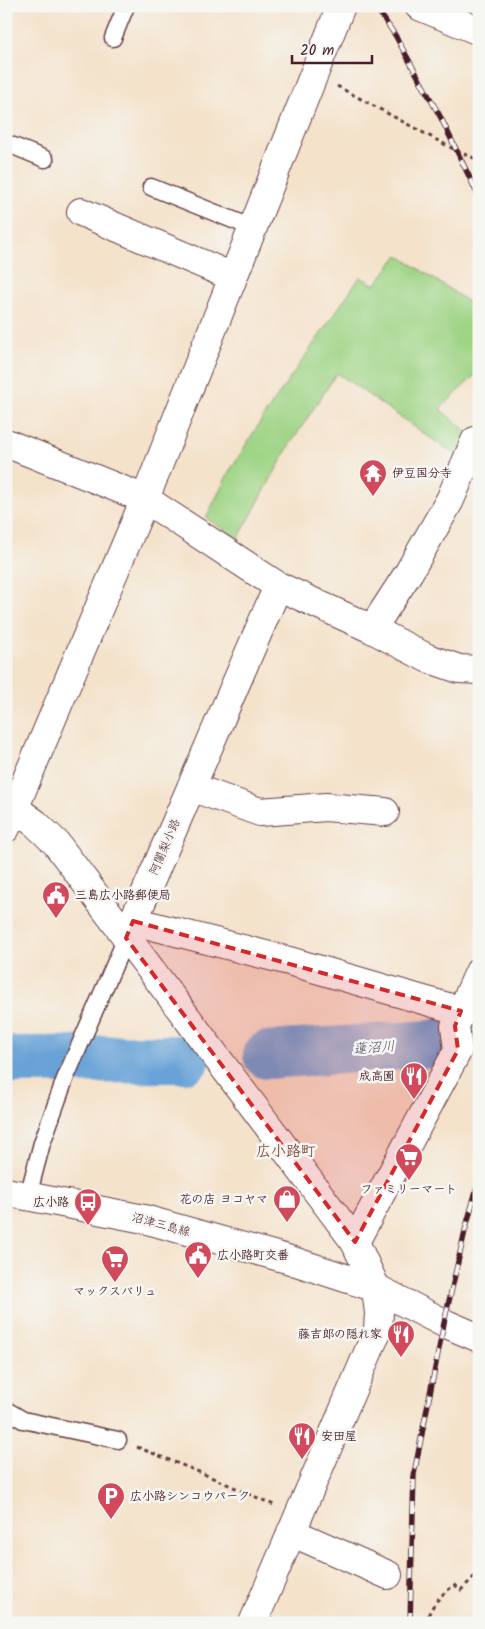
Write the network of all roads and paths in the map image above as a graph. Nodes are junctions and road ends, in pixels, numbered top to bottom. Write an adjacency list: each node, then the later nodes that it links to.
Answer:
1 (126, 6): 5 (lane)
2 (420, 6): 4 (street)
3 (340, 7): 6 (street)
4 (479, 31)
5 (113, 38)
6 (314, 74): 9 (path); 12 (street)
7 (6, 143): 8 (lane)
8 (45, 159)
9 (479, 160)
10 (151, 187): 12 (lane)
11 (81, 212): 13 (street)
12 (253, 228): 13 (street)
13 (234, 277): 16 (street)
14 (475, 442): 18 (street)
15 (6, 443): 16 (street)
16 (145, 498): 17 (street); 21 (street)
17 (278, 586): 18 (street); 20 (street, 阿闍梨小路)
18 (372, 629): 19 (street)
19 (479, 670)
20 (191, 787): 22 (street); 23 (street, 阿闍梨小路)
21 (9, 812): 23 (street)
22 (385, 812)
23 (129, 930): 25 (street); 26 (lane, 阿闍梨小路); 27 (street)
24 (479, 972): 25 (street)
25 (462, 1035): 27 (street)
26 (17, 1194): 28 (street, 沼津三島線)
27 (355, 1242): 28 (street)
28 (376, 1288): 29 (street, 沼津三島線); 32 (street)
29 (479, 1338)
30 (6, 1410): 31 (lane)
31 (118, 1440): 32 (path)
32 (294, 1524): 34 (street); 35 (street)
33 (479, 1572): 36 (path)
34 (388, 1575)
35 (253, 1623)
36 (427, 1623)

